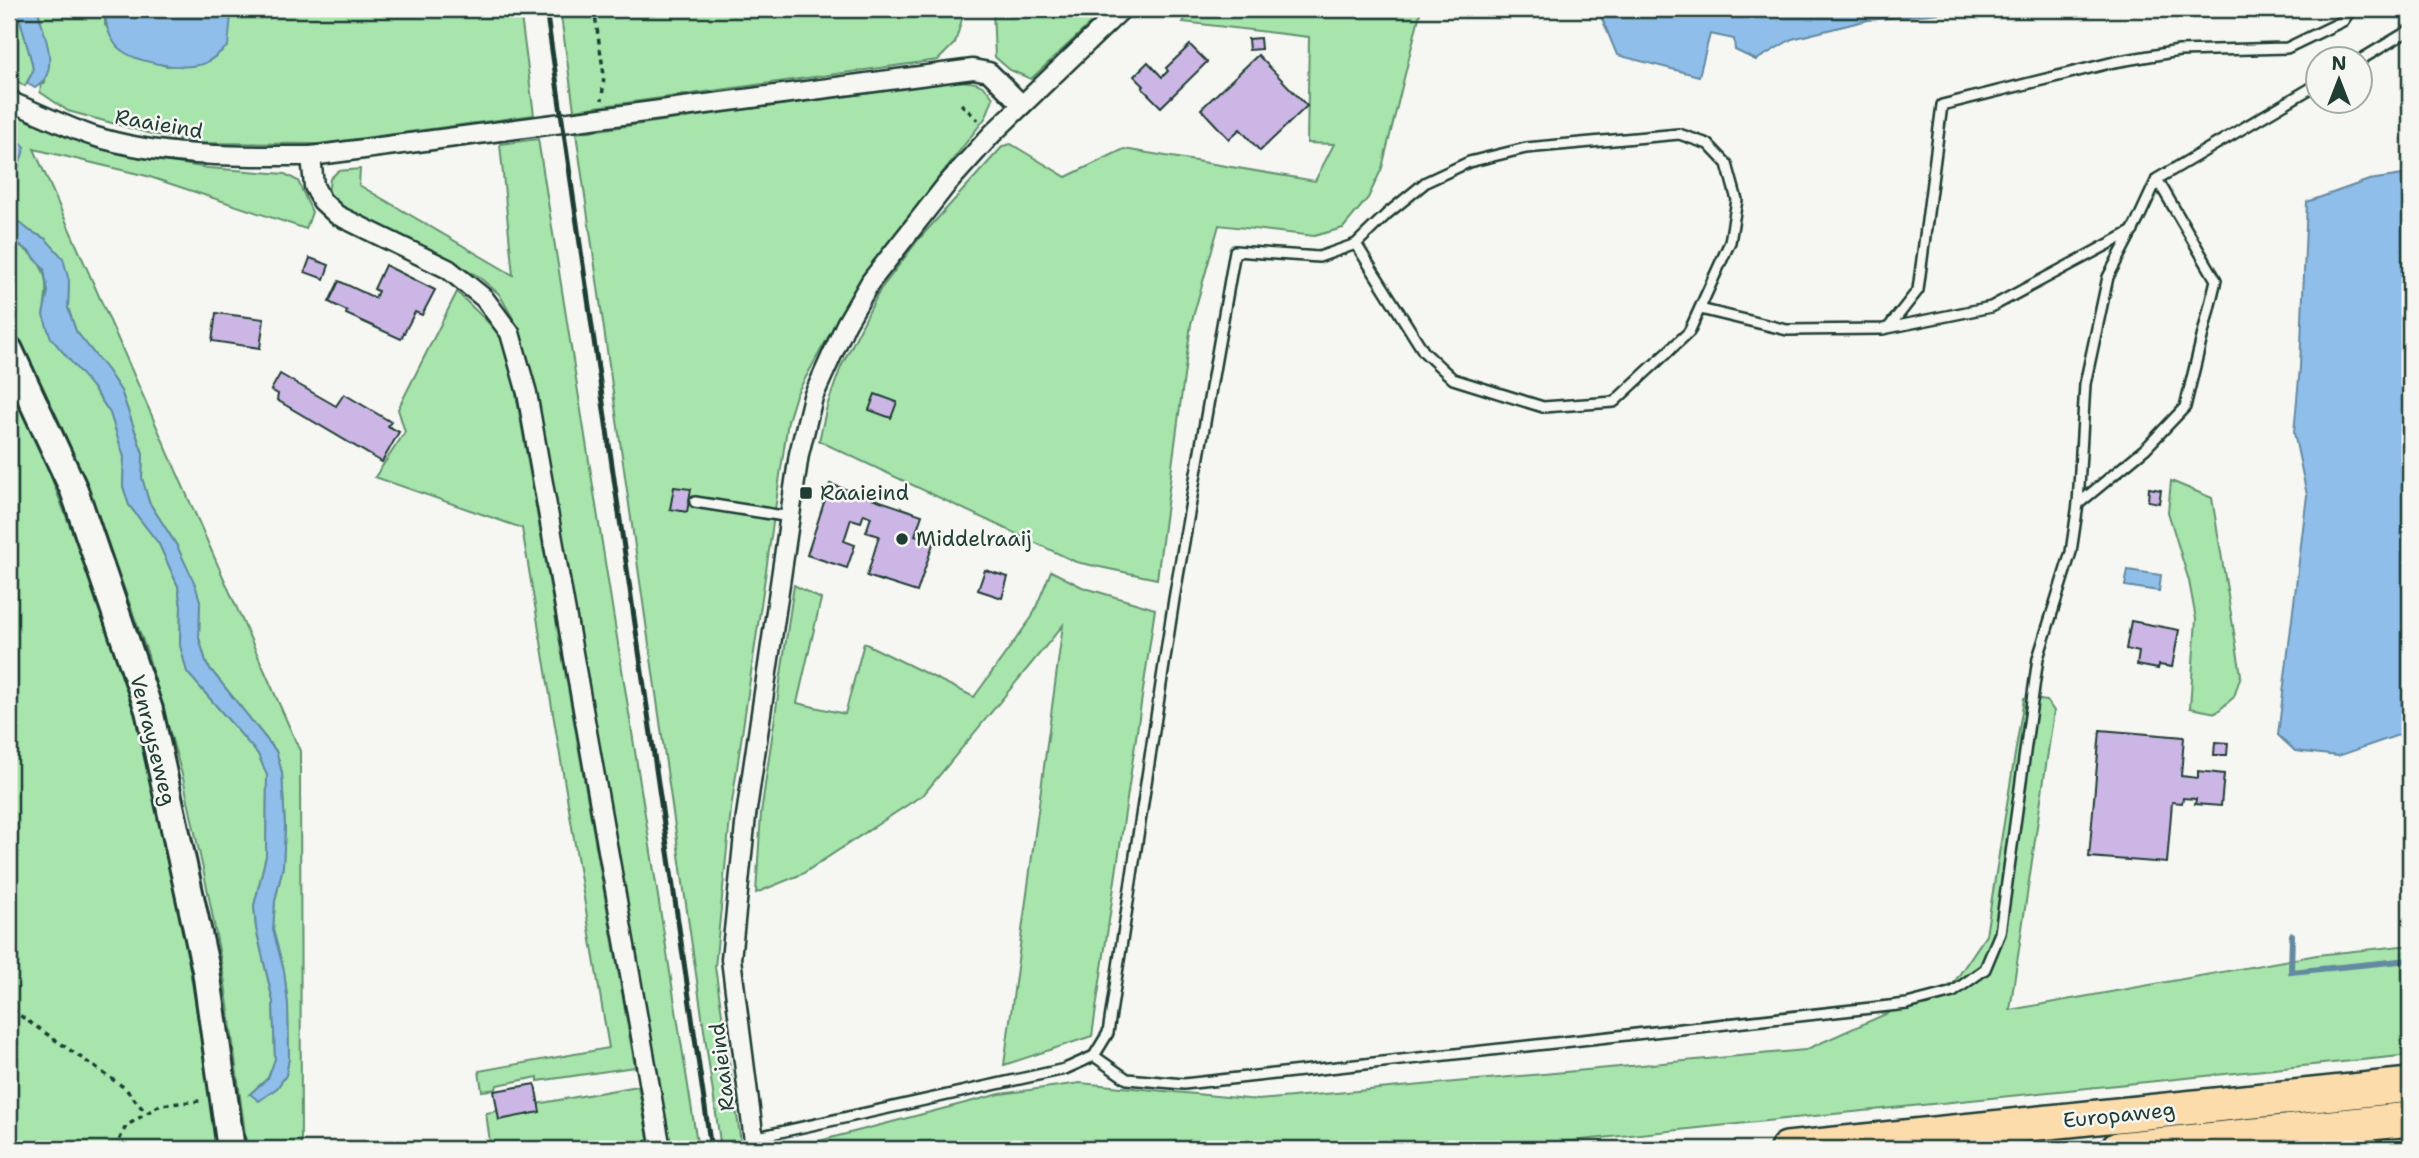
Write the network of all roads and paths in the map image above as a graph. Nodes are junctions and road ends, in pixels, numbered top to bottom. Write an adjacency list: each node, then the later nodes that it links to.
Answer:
1 (594, 9): 10 (path)
2 (1122, 9): 9 (street)
3 (2351, 9): 17 (lane)
4 (2410, 30): 5 (lane)
5 (2374, 52)
6 (2304, 92): 13 (lane)
7 (9, 98): 12 (street, Raaieind)
8 (961, 104): 11 (path)
9 (1021, 105): 10 (street, Raaieind); 11 (street, Raaieind)
10 (600, 117): 12 (street, Raaieind)
11 (992, 134): 21 (street, Raaieind)
12 (311, 156): 31 (street)
13 (2157, 178): 14 (lane); 20 (lane)
14 (2133, 231): 17 (lane); 20 (lane)
15 (1356, 244): 16 (lane); 16 (lane); 23 (lane)
16 (1700, 309): 17 (lane)
17 (1889, 327)
18 (9, 350): 25 (main road, Venrayseweg)
19 (695, 502): 21 (lane)
20 (2078, 504): 23 (lane)
21 (790, 517): 28 (street, Raaieind)
22 (12, 1010): 26 (path)
23 (1094, 1056): 28 (lane)
24 (2410, 1086): 32 (highway, Europaweg)
25 (226, 1099): 26 (path); 30 (main road, Venrayseweg)
26 (146, 1114): 29 (path)
27 (2410, 1119): 33 (highway, Europaweg)
28 (754, 1144)
29 (115, 1149)
30 (231, 1149)
31 (661, 1149)
32 (1787, 1149)
33 (2118, 1149)

